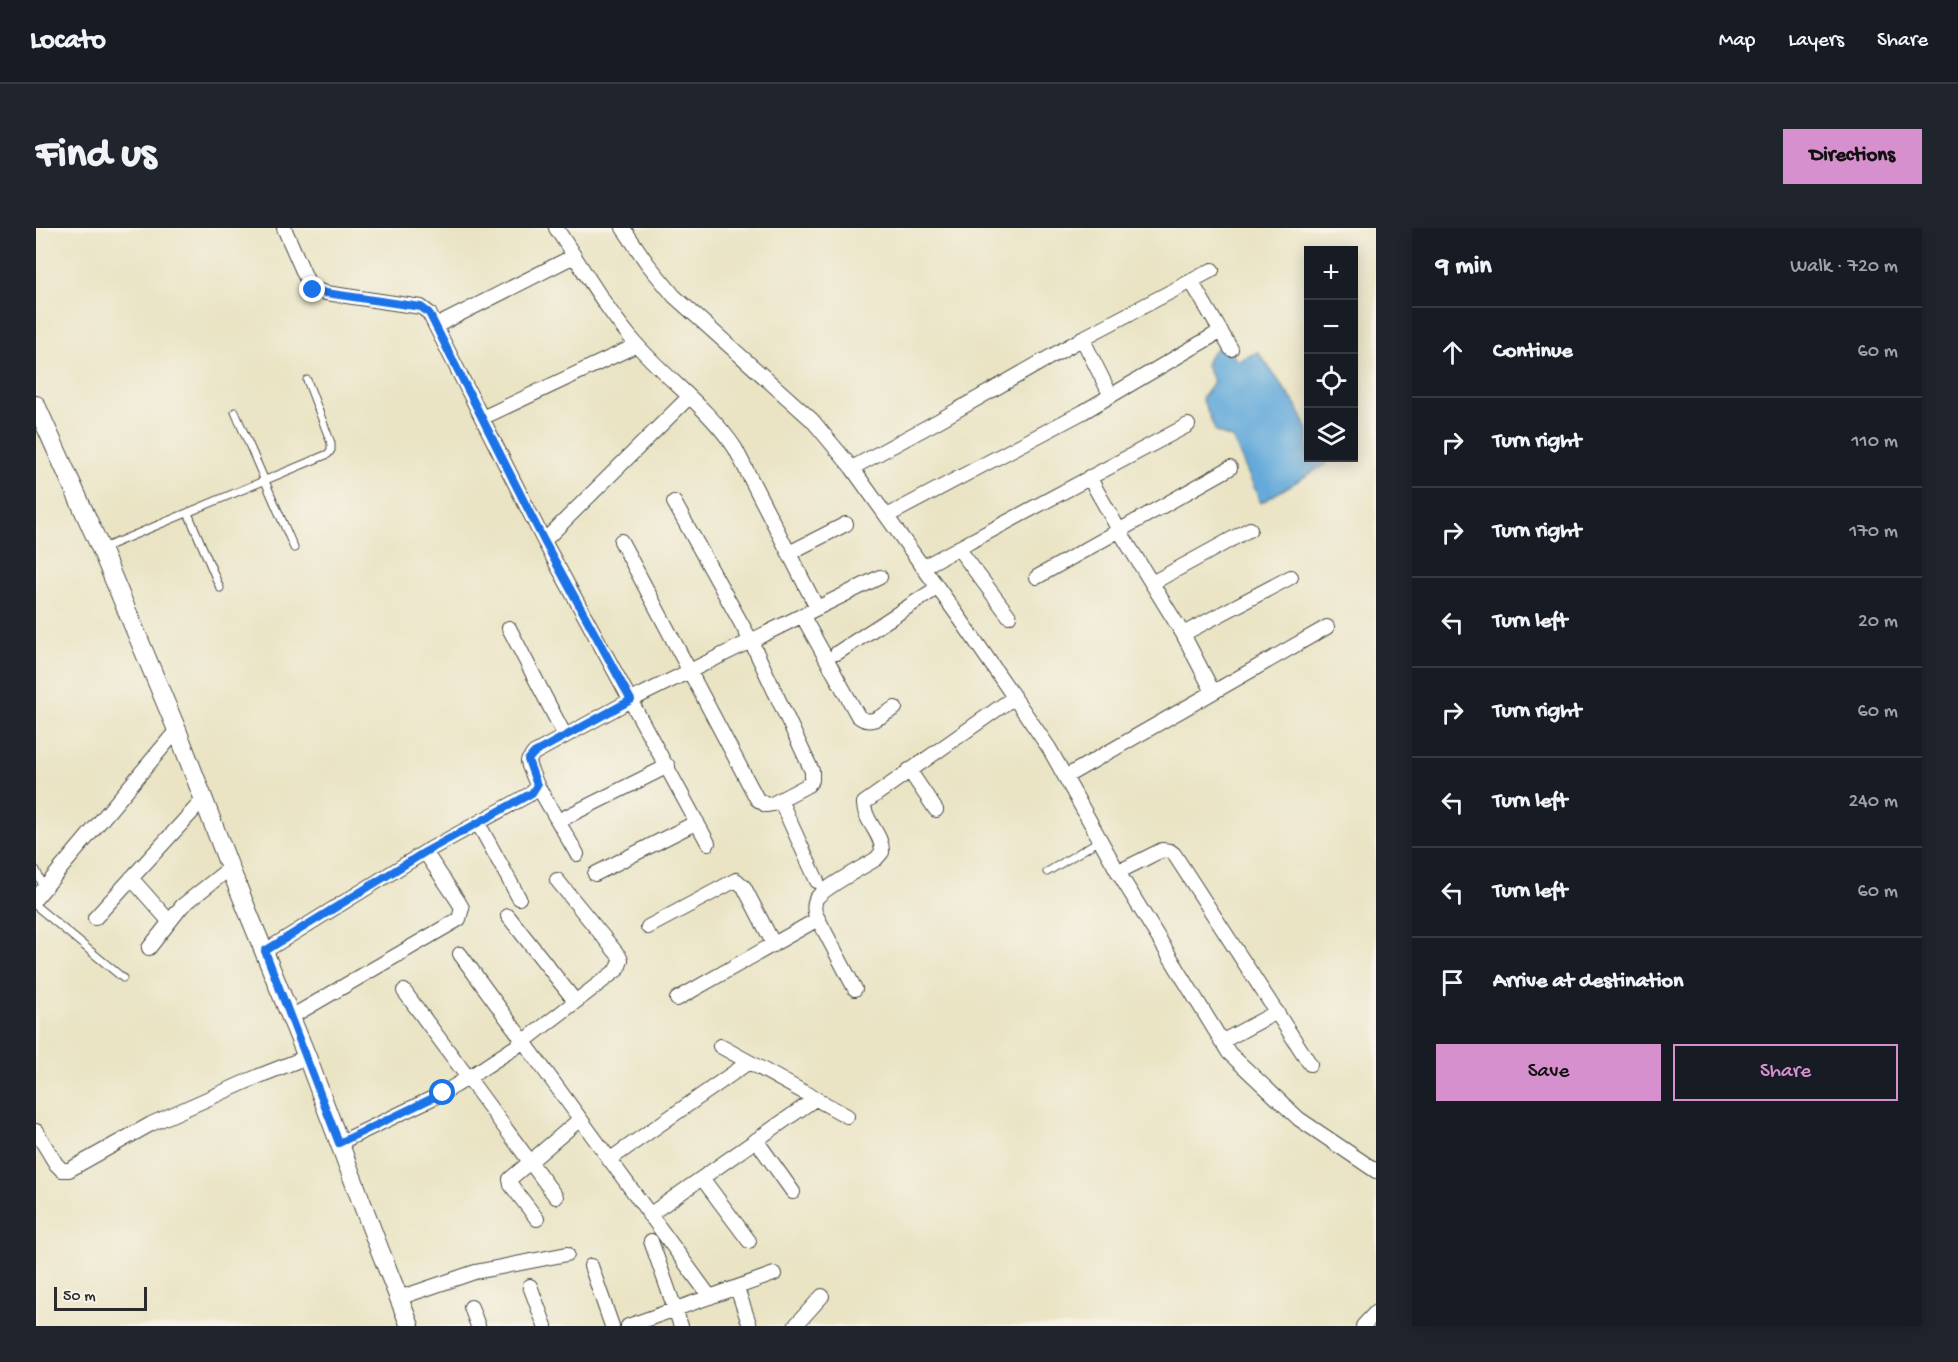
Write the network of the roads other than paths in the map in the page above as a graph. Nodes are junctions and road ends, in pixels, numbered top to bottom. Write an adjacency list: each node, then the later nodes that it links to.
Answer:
1 (284, 228): 7 (street)
2 (556, 228): 4 (street)
3 (623, 228): 19 (street)
4 (574, 256): 7 (street); 10 (street)
5 (1212, 270): 6 (street)
6 (1191, 281): 8 (street); 9 (street)
7 (436, 326): 17 (street)
8 (1221, 332): 11 (street); 13 (street)
9 (1082, 338): 13 (street); 19 (street)
10 (637, 345): 14 (street); 17 (street)
11 (1231, 349)
12 (307, 380): 22 (lane)
13 (1111, 396): 25 (street)
14 (689, 397): 29 (street); 34 (street)
15 (36, 405): 33 (street)
16 (236, 412): 22 (lane)
17 (482, 418): 29 (street)
18 (1188, 425): 21 (street)
19 (852, 468): 25 (street)
20 (1230, 468): 28 (street)
21 (1089, 477): 28 (street); 32 (street)
22 (265, 481): 24 (lane); 31 (lane)
23 (674, 502): 48 (street)
24 (188, 513): 33 (lane); 40 (lane)
25 (886, 516): 35 (street)
26 (846, 524): 34 (street)
27 (1250, 529): 39 (street)
28 (1119, 530): 37 (street); 39 (street)
29 (544, 541): 53 (street)
30 (621, 541): 50 (street)
31 (294, 548)
32 (958, 548): 35 (street); 44 (street)
33 (101, 549): 55 (street)
34 (789, 553): 42 (street)
35 (922, 567): 41 (street)
36 (880, 577): 42 (street)
37 (1037, 577)
38 (1291, 577): 47 (street)
39 (1152, 582): 47 (street)
40 (220, 588)
41 (937, 588): 49 (street); 52 (street)
42 (817, 608): 43 (street)
43 (802, 615): 48 (street); 54 (street)
44 (1009, 616)
45 (1327, 627): 51 (street)
46 (509, 628): 56 (street)
47 (1183, 634): 51 (street)
48 (751, 641): 50 (street); 62 (street)
49 (837, 653)
50 (691, 672): 53 (street); 62 (street)
51 (1213, 692): 59 (street)
52 (1013, 698): 58 (street); 59 (street)
53 (631, 700): 56 (street); 57 (street)
54 (895, 708)
55 (177, 730): 61 (street); 79 (street)
56 (565, 736): 60 (street)
57 (668, 766): 64 (street); 65 (street)
58 (909, 770): 63 (street); 84 (street)
59 (1065, 777): 67 (street)
60 (537, 785): 64 (street); 66 (street)
61 (203, 800): 71 (street); 76 (street)
62 (780, 800): 78 (street)
63 (936, 810)
64 (558, 821): 70 (street)
65 (697, 822): 68 (street); 75 (street)
66 (478, 823): 69 (street); 80 (street)
67 (1100, 840): 73 (lane); 74 (street)
68 (708, 843)
69 (425, 852): 89 (street); 97 (street)
70 (577, 854)
71 (230, 868): 85 (street); 89 (street)
72 (36, 870): 79 (lane)
73 (1047, 872)
74 (1118, 872): 96 (street); 99 (street)
75 (595, 874)
76 (132, 878): 83 (street); 85 (street)
77 (557, 880): 95 (street)
78 (817, 880)
79 (40, 893)
80 (519, 898)
81 (36, 906): 91 (lane)
82 (508, 916): 95 (street)
83 (95, 918)
84 (818, 919): 87 (street); 92 (street)
85 (169, 921): 88 (street)
86 (648, 927): 87 (street)
87 (774, 945): 94 (street)
88 (149, 948)
89 (265, 951): 97 (street)
90 (460, 954): 98 (street)
91 (123, 978)
92 (855, 989)
93 (404, 992): 104 (street)
94 (677, 999)
95 (576, 1001): 98 (street)
96 (1276, 1012): 99 (street); 103 (street)
97 (291, 1017): 101 (street)
98 (523, 1042): 104 (street); 107 (street)
99 (1221, 1042): 113 (street)
100 (720, 1046): 102 (street)
101 (307, 1057): 108 (street); 110 (street)
102 (748, 1062): 105 (street); 112 (street)
103 (1310, 1064)
104 (468, 1078): 110 (street); 111 (street)
105 (815, 1098): 106 (street); 109 (street)
106 (847, 1116)
107 (579, 1120): 111 (street); 112 (street)
108 (36, 1131)
109 (756, 1140): 114 (street); 115 (street)
110 (339, 1143): 128 (street)
111 (530, 1160): 116 (street); 118 (street)
112 (609, 1160): 117 (street)
113 (1376, 1171)
114 (702, 1178): 117 (street); 120 (street)
115 (793, 1192)
116 (556, 1197)
117 (649, 1215): 127 (street)
118 (537, 1219)
119 (651, 1241): 130 (street)
120 (749, 1241)
121 (567, 1254): 128 (street)
122 (591, 1266): 135 (street)
123 (774, 1274): 125 (street)
124 (530, 1286): 134 (street)
125 (736, 1288): 127 (street); 138 (street)
126 (822, 1296): 139 (street)
127 (710, 1297): 130 (street)
128 (399, 1298): 132 (street)
129 (471, 1307): 133 (street)
130 (675, 1310): 136 (street); 137 (street)
131 (1376, 1312): 140 (street)
132 (410, 1326)
133 (478, 1326)
134 (545, 1326)
135 (612, 1326)
136 (628, 1326)
137 (681, 1326)
138 (750, 1326)
139 (795, 1326)
140 (1363, 1326)

